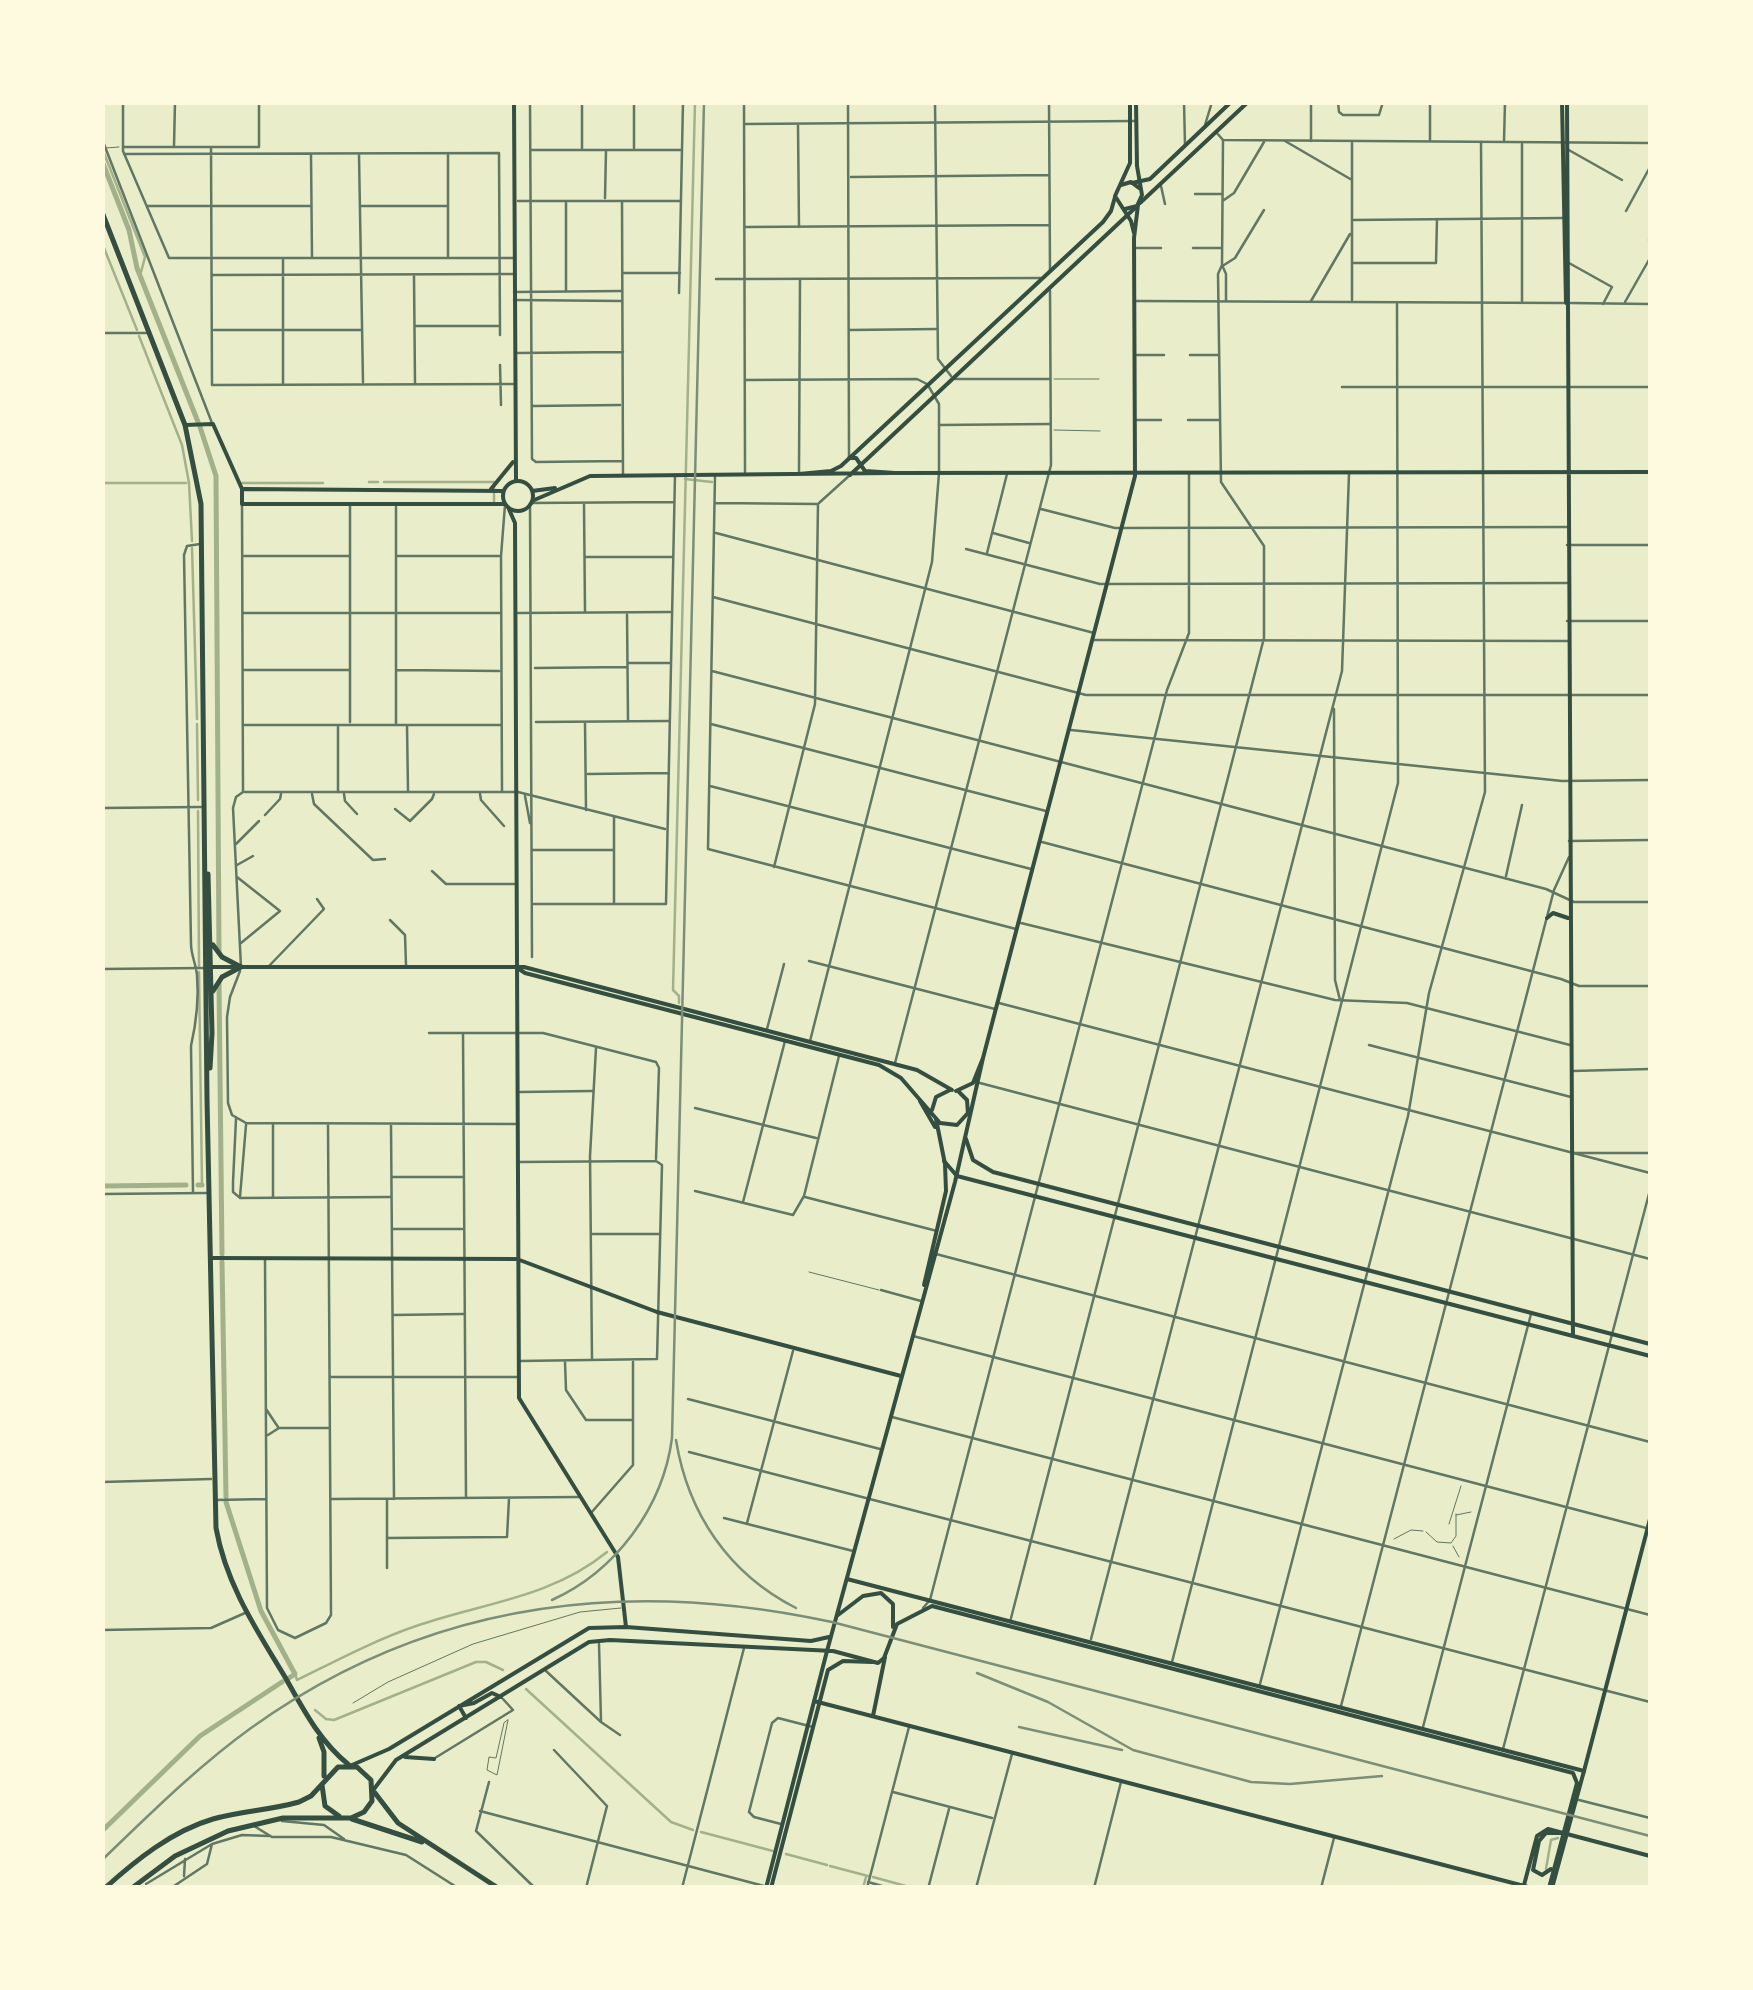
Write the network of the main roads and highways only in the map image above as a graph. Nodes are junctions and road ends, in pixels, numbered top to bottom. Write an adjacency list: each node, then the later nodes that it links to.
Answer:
1 (514, 102): 25 (main road)
2 (1133, 102): 7 (main road)
3 (1248, 102): 8 (main road)
4 (1564, 102): 10 (main road)
5 (1228, 104): 6 (main road)
6 (1221, 112): 8 (main road); 9 (main road)
7 (1133, 121): 12 (main road); 13 (main road)
8 (1224, 124): 11 (main road)
9 (1192, 139): 11 (main road); 12 (main road)
10 (1565, 145): 23 (main road); 23 (main road)
11 (1200, 147): 14 (main road)
12 (1137, 184): 13 (main road); 14 (main road)
13 (1117, 191): 15 (main road); 19 (main road)
14 (1138, 205): 15 (main road); 17 (main road); 18 (main road)
15 (1121, 207): 17 (main road)
16 (102, 212): 24 (highway)
17 (1127, 216): 18 (main road); 21 (main road)
18 (1134, 238): 33 (main road)
19 (1050, 272): 20 (main road); 21 (main road)
20 (1042, 279): 22 (main road); 26 (main road)
21 (1058, 281): 22 (main road)
22 (1050, 288): 27 (main road)
23 (1566, 304): 30 (main road)
24 (186, 425): 37 (main road); 45 (highway)
25 (515, 458): 35 (main road); 38 (main road)
26 (849, 458): 27 (main road); 28 (main road)
27 (860, 465): 29 (main road); 34 (main road)
28 (841, 466): 32 (main road); 34 (main road)
29 (896, 472): 33 (main road); 34 (main road)
30 (1567, 472): 31 (main road); 33 (main road); 47 (main road)
31 (1650, 472)
32 (799, 474): 34 (main road); 36 (main road)
33 (1135, 474): 56 (main road)
34 (848, 475)
35 (516, 482): 39 (main road); 40 (main road)
36 (559, 487): 40 (main road); 41 (main road)
37 (242, 490): 38 (main road); 42 (main road)
38 (491, 490): 39 (main road)
39 (504, 491): 42 (main road)
40 (532, 491): 41 (main road)
41 (531, 502): 43 (main road)
42 (507, 505): 43 (main road); 44 (main road)
43 (525, 509): 44 (main road)
44 (515, 523): 50 (main road)
45 (204, 831): 48 (highway); 51 (highway)
46 (1547, 918): 47 (main road)
47 (1569, 923): 73 (main road)
48 (211, 936): 49 (highway); 51 (highway)
49 (242, 967): 50 (main road); 51 (main road); 52 (highway)
50 (516, 967): 53 (main road); 71 (main road)
51 (208, 968): 52 (highway); 62 (highway)
52 (212, 999): 62 (highway)
53 (766, 1033): 54 (main road); 54 (main road)
54 (809, 1045): 55 (main road)
55 (839, 1052): 57 (main road); 60 (main road)
56 (984, 1058): 58 (main road); 61 (main road)
57 (940, 1082): 58 (main road); 59 (main road)
58 (972, 1084): 59 (main road)
59 (954, 1090): 63 (main road); 64 (main road)
60 (914, 1092): 64 (main road); 66 (main road)
61 (976, 1097): 63 (main road); 65 (main road)
62 (207, 1099): 70 (highway)
63 (968, 1113): 64 (main road); 65 (main road)
64 (935, 1117): 66 (main road)
65 (968, 1129): 67 (main road)
66 (936, 1130): 68 (main road)
67 (966, 1137): 69 (main road); 73 (main road)
68 (944, 1161): 69 (main road); 72 (main road)
69 (957, 1176): 72 (main road); 74 (main road)
70 (210, 1258): 71 (main road); 100 (highway)
71 (517, 1259): 77 (main road); 83 (main road)
72 (924, 1288): 77 (main road)
73 (1573, 1323): 74 (main road); 75 (main road)
74 (1573, 1336): 76 (main road)
75 (1650, 1344)
76 (1650, 1356)
77 (901, 1376): 80 (main road)
78 (1650, 1520): 79 (main road)
79 (1649, 1529): 106 (main road)
80 (848, 1578): 81 (main road); 82 (main road)
81 (836, 1620): 85 (main road); 86 (main road)
82 (1010, 1623): 85 (main road); 101 (main road)
83 (626, 1626): 84 (main road); 89 (main road)
84 (669, 1630): 87 (main road); 88 (main road)
85 (892, 1635): 93 (main road)
86 (832, 1636): 87 (main road); 91 (main road)
87 (790, 1638): 90 (main road)
88 (668, 1642): 90 (main road); 92 (main road)
89 (560, 1645): 92 (main road); 97 (main road)
90 (789, 1649): 91 (main road)
91 (827, 1651): 94 (main road); 96 (main road)
92 (567, 1656): 95 (main road)
93 (885, 1657): 94 (main road); 98 (main road)
94 (872, 1662): 96 (main road)
95 (501, 1697): 97 (main road); 99 (main road)
96 (817, 1701): 98 (main road); 115 (main road)
97 (459, 1706): 99 (main road); 105 (main road)
98 (874, 1716): 114 (main road)
99 (466, 1718): 103 (main road)
100 (316, 1731): 105 (highway); 107 (highway)
101 (1503, 1752): 104 (main road); 106 (main road)
102 (434, 1759): 103 (main road)
103 (396, 1760): 108 (main road)
104 (1528, 1762): 106 (main road); 110 (main road)
105 (351, 1765): 107 (highway); 108 (highway)
106 (1584, 1772): 110 (main road)
107 (323, 1781): 109 (highway); 116 (highway)
108 (374, 1790): 109 (highway); 111 (highway)
109 (344, 1818): 111 (highway); 117 (highway)
110 (1564, 1834): 112 (main road); 113 (main road); 113 (main road); 114 (main road); 120 (main road)
111 (434, 1847): 118 (highway)
112 (1650, 1856)
113 (1554, 1865): 120 (main road)
114 (1524, 1885): 119 (main road)
115 (768, 1887)
116 (105, 1888)
117 (132, 1888)
118 (498, 1888)
119 (1532, 1888)
120 (1550, 1888)

